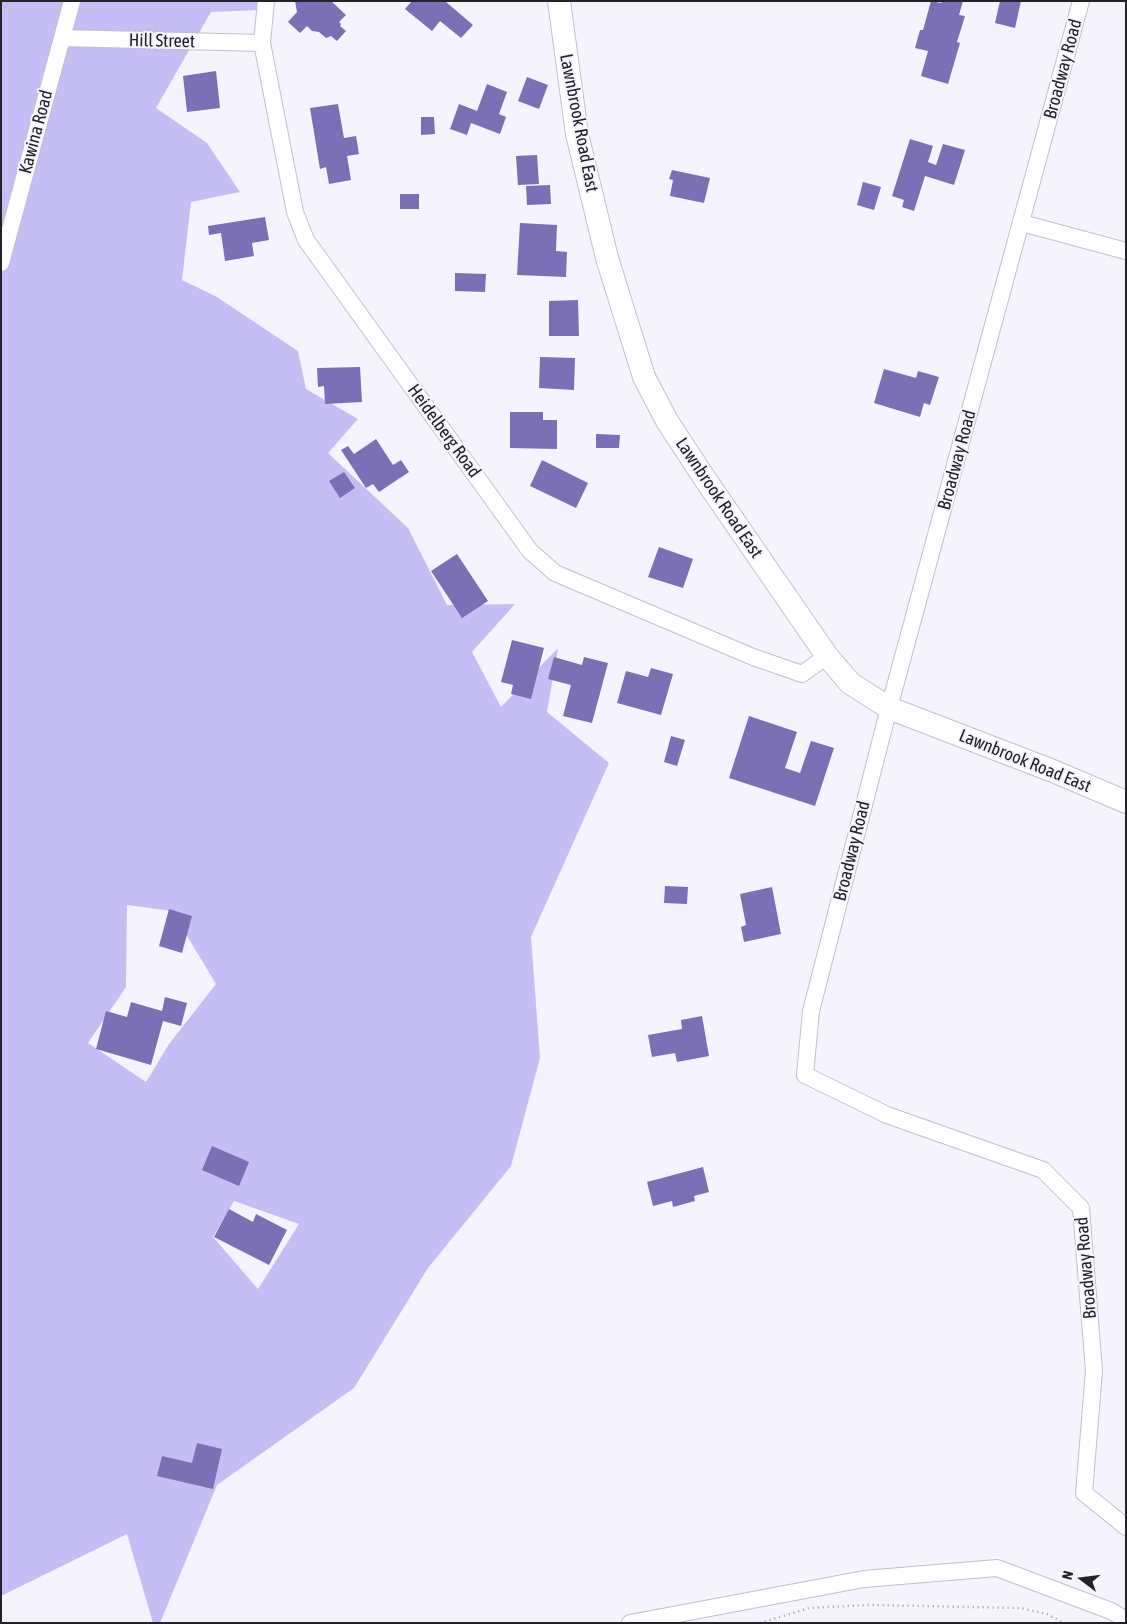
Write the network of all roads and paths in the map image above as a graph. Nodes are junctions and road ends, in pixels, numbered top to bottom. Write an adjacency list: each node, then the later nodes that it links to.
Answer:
1 (72, 1): 5 (street, Kawina Road)
2 (266, 1): 6 (street, Heidelberg Road)
3 (559, 1): 10 (street, Lawnbrook Road East)
4 (1081, 1): 7 (street, Broadway Road)
5 (62, 38): 6 (street, Hill Street); 9 (street, Kawina Road)
6 (262, 43): 10 (street, Heidelberg Road)
7 (1022, 223): 8 (street); 11 (street, Broadway Road)
8 (1126, 251)
9 (1, 263)
10 (827, 656): 11 (street, Lawnbrook Road East)
11 (889, 708): 12 (street, Lawnbrook Road East); 13 (street, Broadway Road)
12 (1126, 802)
13 (1126, 1527)
14 (1126, 1620): 15 (street)
15 (630, 1623)
16 (760, 1623): 17 (path)
17 (1064, 1623)

